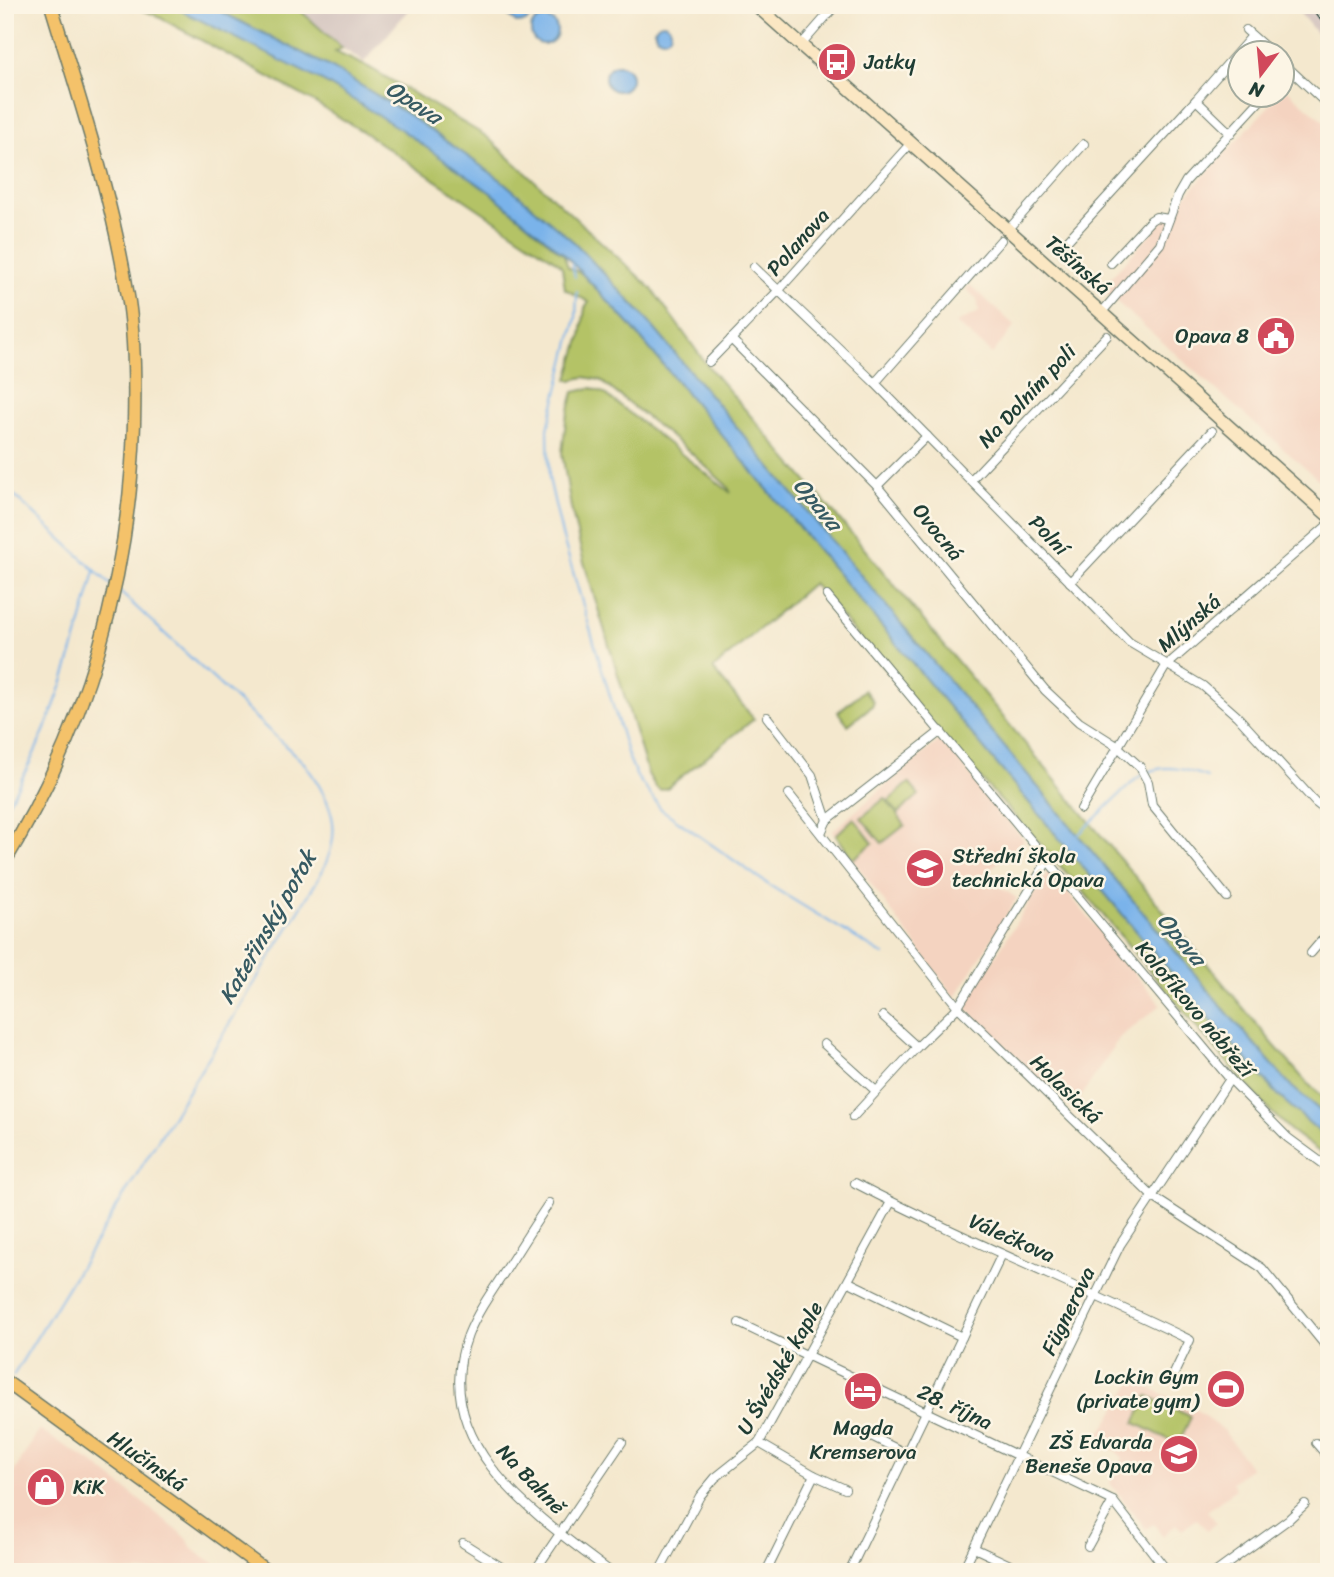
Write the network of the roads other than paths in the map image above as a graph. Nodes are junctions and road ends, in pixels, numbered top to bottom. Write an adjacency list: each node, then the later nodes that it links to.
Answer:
1 (51, 5): 42 (main road)
2 (756, 5): 4 (street, Těšínská)
3 (836, 5): 4 (street)
4 (801, 45): 11 (street, Těšínská)
5 (1226, 62): 7 (street)
6 (1296, 75): 8 (street)
7 (1196, 100): 10 (street); 15 (street)
8 (1329, 106)
9 (1254, 108): 10 (street)
10 (1231, 134): 13 (street)
11 (911, 143): 14 (street, Těšínská); 18 (street, Polanova)
12 (1084, 144): 14 (street)
13 (1169, 219): 16 (street); 19 (street)
14 (1005, 235): 19 (street, Těšínská); 23 (street)
15 (1068, 241)
16 (1111, 263)
17 (754, 267): 18 (street, Polní)
18 (779, 290): 21 (street, Polanova); 23 (street, Polní)
19 (1102, 312): 28 (street, Těšínská)
20 (1107, 336): 26 (street, Na Dolním poli)
21 (731, 339): 22 (street, Polanova); 27 (street, Ovocná)
22 (709, 362)
23 (875, 383): 25 (street, Polní)
24 (1212, 431): 30 (street)
25 (927, 436): 26 (street, Polní); 27 (street)
26 (971, 480): 30 (street, Polní)
27 (877, 486): 35 (street, Ovocná)
28 (1329, 516)
29 (1329, 524): 32 (street, Mlýnská)
30 (1070, 582): 32 (street, Polní)
31 (827, 596): 34 (street, Kolofíkovo nábřeží)
32 (1166, 666): 35 (street, Mlýnská); 38 (street, Polní)
33 (767, 718): 39 (street)
34 (941, 731): 39 (street); 41 (street, Kolofíkovo nábřeží)
35 (1116, 747): 37 (street, Mlýnská); 43 (street, Ovocná)
36 (789, 794): 40 (street, Holasická)
37 (1081, 808)
38 (1329, 813)
39 (827, 820): 40 (street)
40 (821, 833): 46 (street, Holasická)
41 (1048, 860): 46 (street); 50 (street, Kolofíkovo nábřeží)
42 (5, 861)
43 (1227, 897)
44 (1329, 932): 45 (street)
45 (1311, 953)
46 (958, 1007): 49 (street); 55 (street, Holasická)
47 (883, 1016): 49 (street)
48 (824, 1044): 51 (street)
49 (917, 1047): 51 (street)
50 (1230, 1079): 53 (street, Kolofíkovo nábřeží); 55 (street, Fügnerova)
51 (876, 1091): 52 (street)
52 (853, 1117)
53 (1329, 1168)
54 (855, 1183): 56 (street, Válečkova)
55 (1153, 1197): 60 (street, Fügnerova); 63 (street, Holasická)
56 (891, 1202): 58 (street, Válečkova); 59 (street, U Švédské kaple)
57 (549, 1203): 81 (street, Na Bahně)
58 (1002, 1254): 60 (street, Válečkova); 64 (street)
59 (849, 1282): 64 (street); 66 (street, U Švédské kaple)
60 (1096, 1294): 67 (street, Válečkova); 75 (street, Fügnerova)
61 (738, 1323): 66 (street, 28. října)
62 (1329, 1327): 63 (street)
63 (1318, 1335): 65 (street, Holasická)
64 (962, 1337): 69 (street)
65 (1329, 1350)
66 (807, 1356): 69 (street, 28. října); 72 (street, U Švédské kaple)
67 (1171, 1380)
68 (5, 1381): 85 (main road, Hlučínská)
69 (926, 1413): 74 (street); 75 (street, 28. října)
70 (871, 1436): 74 (street)
71 (622, 1442): 81 (street)
72 (759, 1443): 77 (street); 89 (street, U Švédské kaple)
73 (1316, 1443): 76 (street)
74 (906, 1454): 91 (street)
75 (1017, 1455): 79 (street, 28. října); 84 (street, Fügnerova)
76 (1329, 1458)
77 (814, 1475): 78 (street); 90 (street)
78 (845, 1489)
79 (1113, 1501): 83 (street); 94 (street, 28. října)
80 (1305, 1504): 95 (street)
81 (559, 1533): 87 (street); 88 (street, Na Bahně)
82 (463, 1543): 86 (street)
83 (1088, 1546)
84 (974, 1548): 92 (street, Fügnerova); 93 (street)
85 (268, 1572)
86 (509, 1572)
87 (534, 1572)
88 (611, 1572)
89 (659, 1572)
90 (766, 1572)
91 (849, 1572)
92 (962, 1572)
93 (1025, 1572)
94 (1168, 1572)
95 (1216, 1572)

